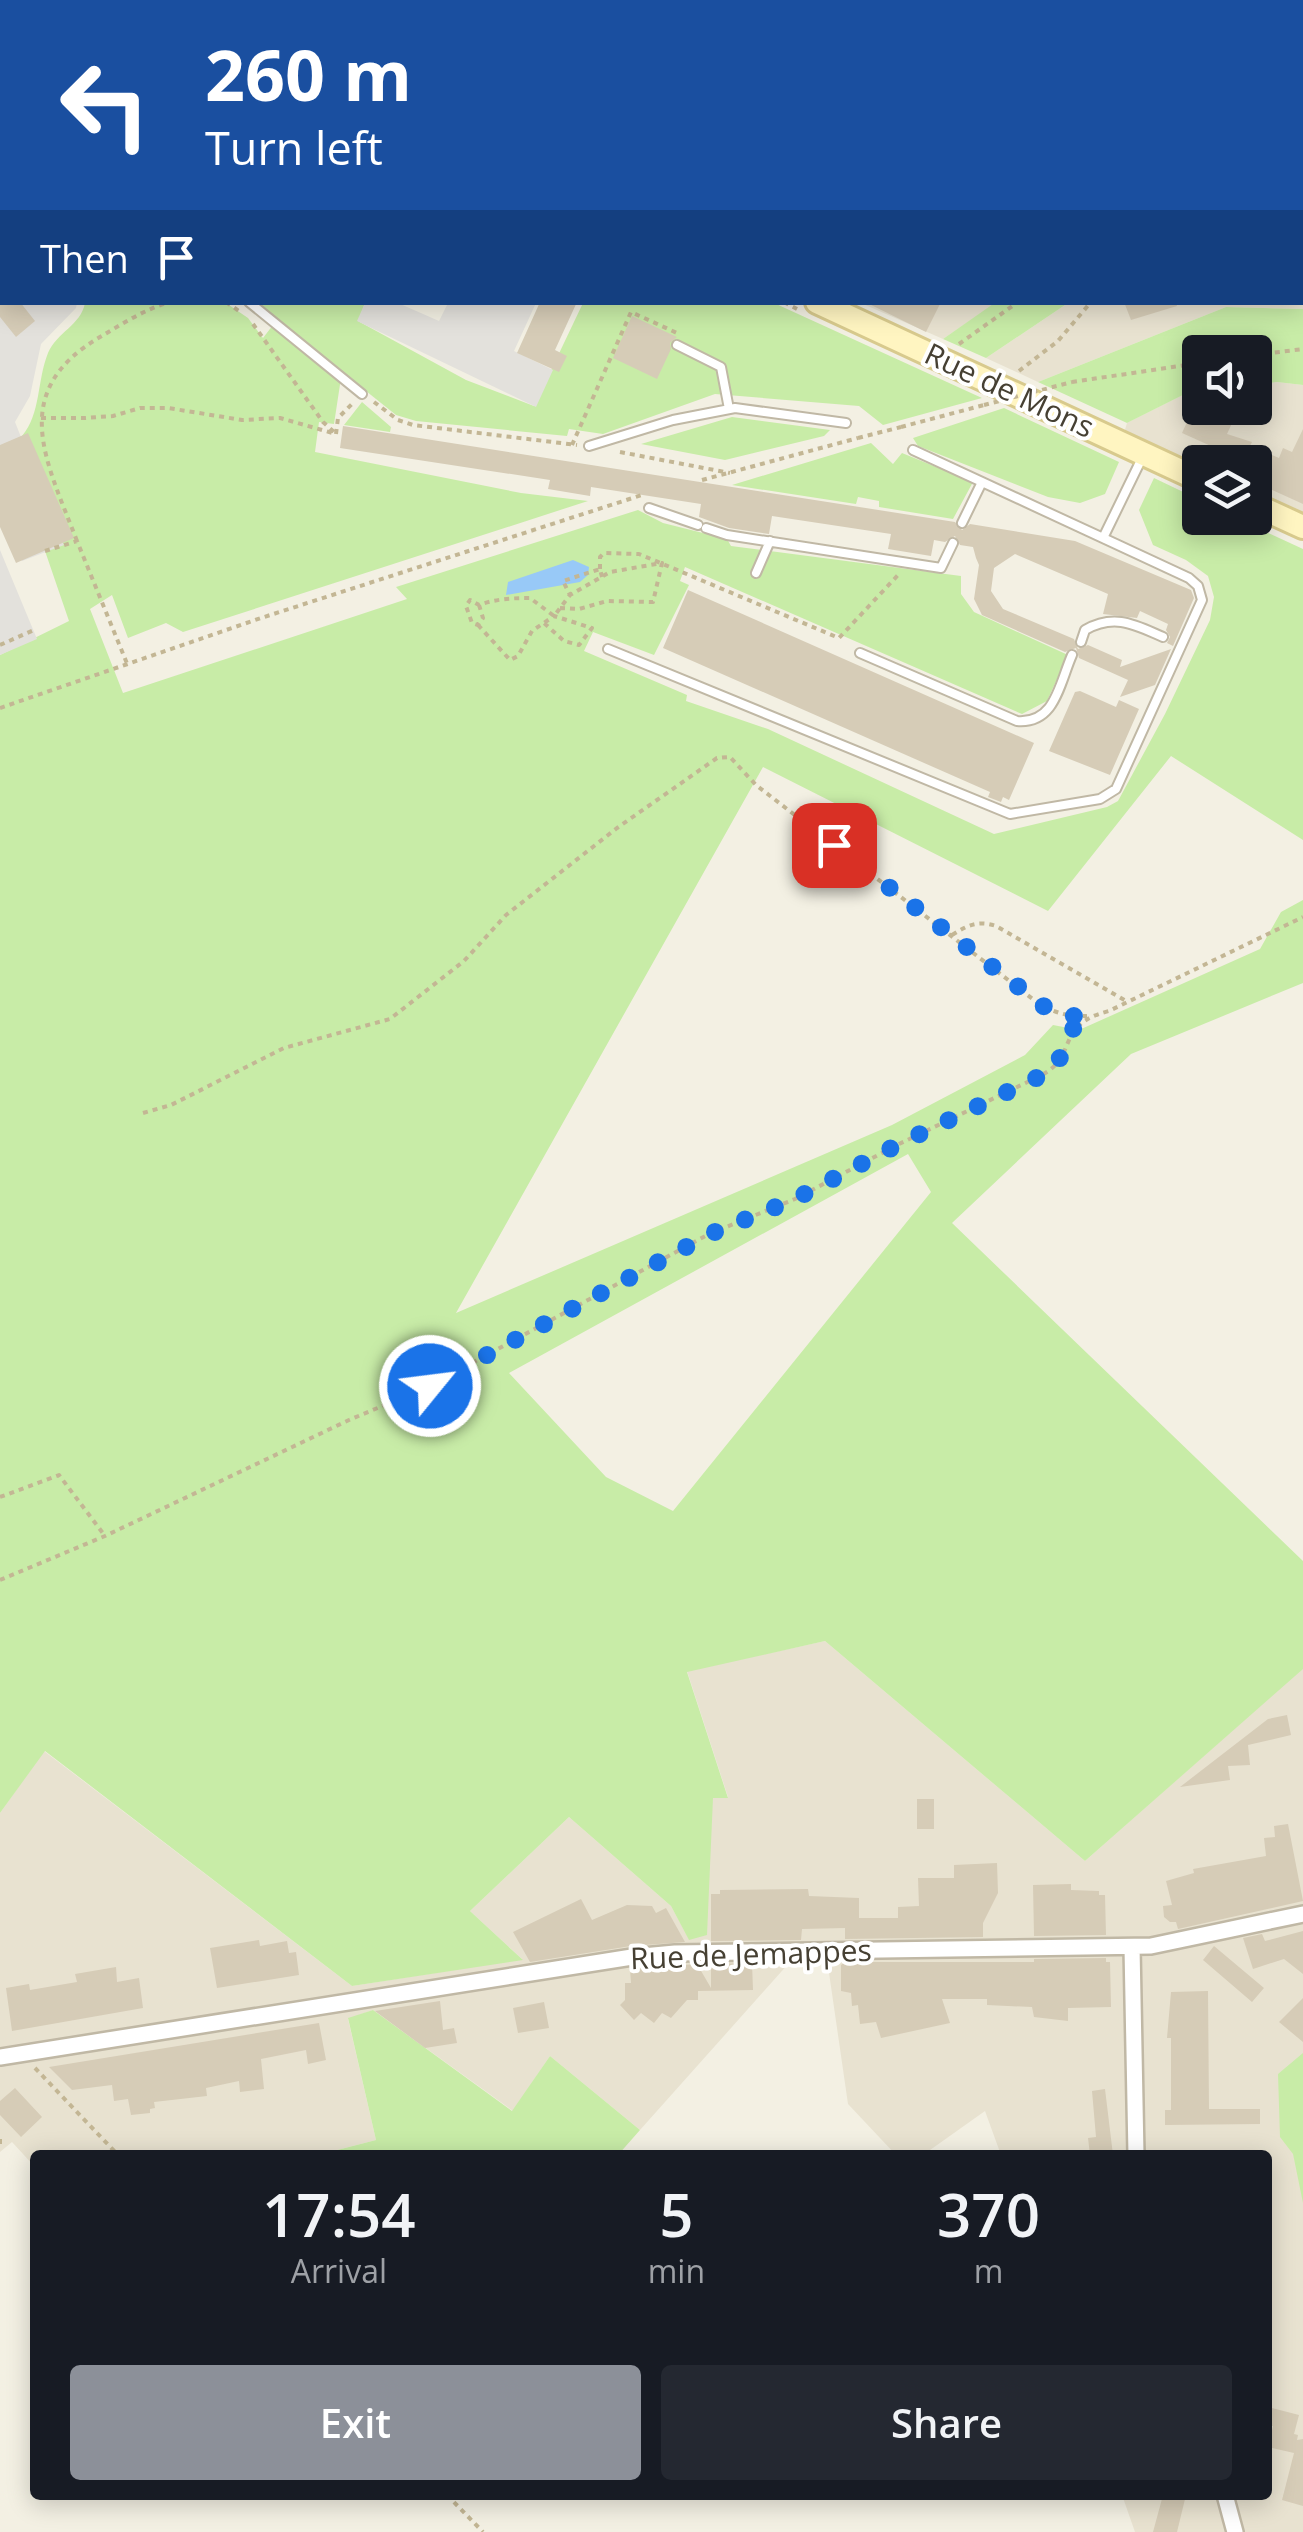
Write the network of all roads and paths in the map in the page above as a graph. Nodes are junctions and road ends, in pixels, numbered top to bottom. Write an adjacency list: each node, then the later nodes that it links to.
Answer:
1 (164, 305): 16 (path)
2 (230, 305): 18 (path)
3 (252, 305): 13 (lane)
4 (823, 305): 11 (main road, Rue de Mons)
5 (1014, 305): 11 (path)
6 (1088, 305): 14 (path)
7 (678, 333): 19 (path)
8 (677, 345): 15 (lane)
9 (1303, 349): 10 (path)
10 (1272, 353)
11 (938, 358): 14 (main road, Rue de Mons)
12 (1182, 366): 14 (path, bridge)
13 (362, 394): 18 (path); 19 (path)
14 (991, 395): 22 (main road, Rue de Mons); 24 (path, bridge)
15 (730, 409): 17 (lane); 20 (lane)
16 (41, 418): 18 (path); 33 (path)
17 (846, 422)
18 (336, 434)
19 (572, 444): 20 (path)
20 (589, 446): 24 (path)
21 (913, 450): 26 (lane)
22 (1144, 454): 23 (main road, Rue de Mons); 32 (lane)
23 (1182, 472)
24 (730, 473): 25 (path)
25 (702, 480)
26 (982, 482): 30 (lane); 32 (lane)
27 (645, 494): 55 (path)
28 (649, 508): 34 (lane)
29 (1272, 513): 31 (main road)
30 (962, 524)
31 (1303, 527)
32 (1103, 538): 52 (lane)
33 (77, 540): 36 (path); 55 (path)
34 (770, 542): 38 (lane); 40 (lane)
35 (953, 543): 38 (lane)
36 (45, 551)
37 (662, 563): 38 (path); 39 (path); 41 (path); 44 (path)
38 (909, 563)
39 (600, 568): 41 (path); 42 (path)
40 (756, 573)
41 (602, 577): 42 (path)
42 (570, 596): 44 (path)
43 (478, 605): 45 (path); 47 (path); 47 (path)
44 (560, 608): 45 (path)
45 (554, 616): 46 (path); 46 (path)
46 (544, 624): 47 (path)
47 (478, 625)
48 (34, 630): 51 (path)
49 (1164, 637): 50 (lane)
50 (1081, 642)
51 (0, 645)
52 (608, 649)
53 (860, 653): 54 (lane)
54 (1072, 656)
55 (128, 666): 56 (path)
56 (0, 708)
57 (1303, 917): 59 (path)
58 (951, 935): 59 (path); 60 (path); 61 (path)
59 (1128, 1002): 60 (path)
60 (1087, 1016): 63 (path)
61 (144, 1113)
62 (0, 1497): 63 (path)
63 (105, 1536): 64 (path)
64 (0, 1580)
65 (1303, 1914): 66 (street, Rue de Jemappes)
66 (1132, 1947): 67 (street, Rue de Jemappes); 72 (street)
67 (22, 2054): 68 (street, Rue de Jemappes); 71 (path)
68 (0, 2057)
69 (0, 2139): 70 (path)
70 (0, 2147)
71 (113, 2150)
72 (1136, 2150)
73 (452, 2500): 75 (path)
74 (1226, 2500): 76 (street)
75 (483, 2532)
76 (1236, 2532)

